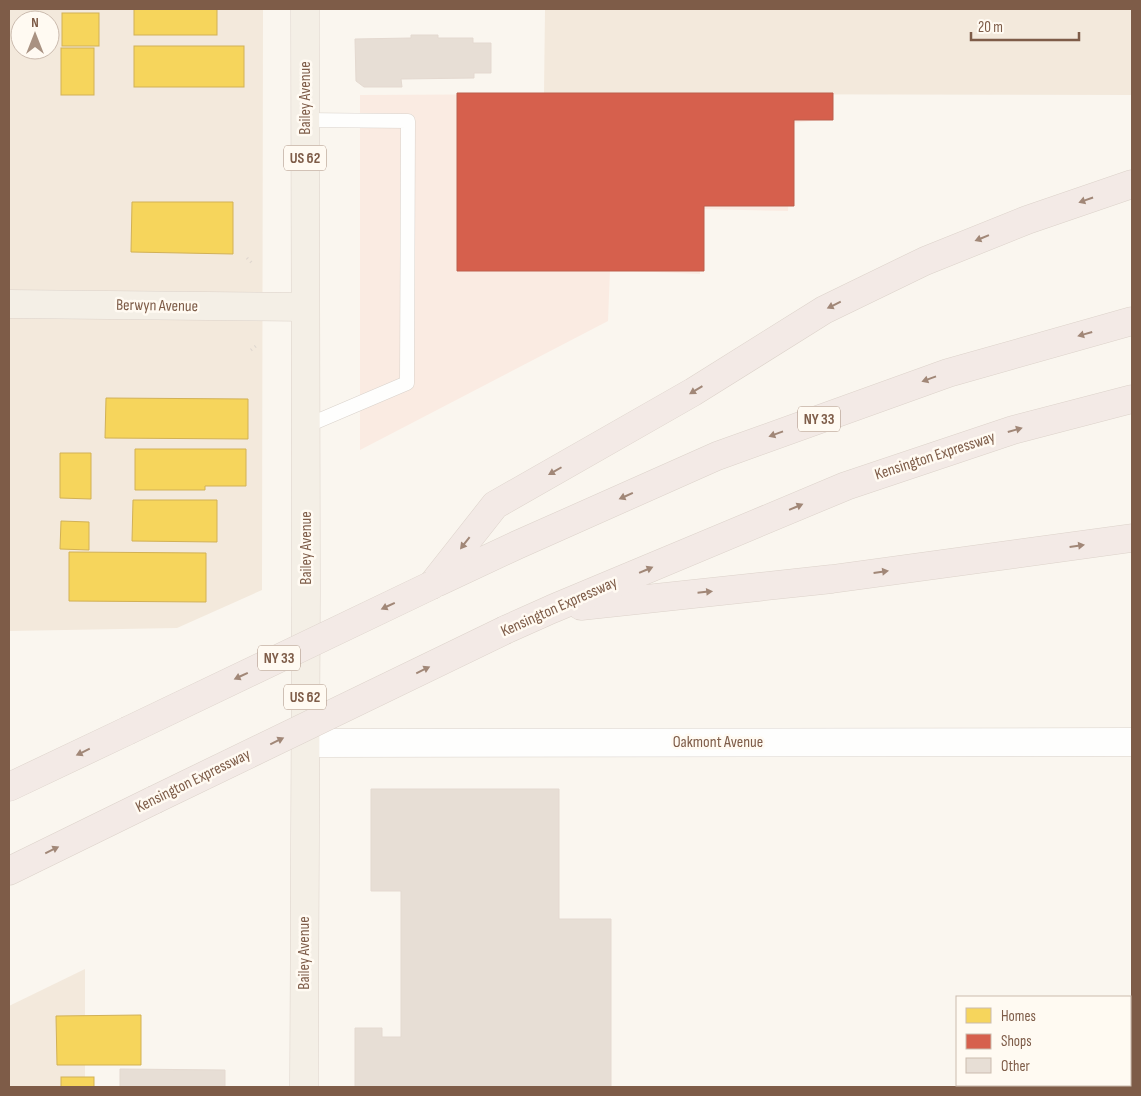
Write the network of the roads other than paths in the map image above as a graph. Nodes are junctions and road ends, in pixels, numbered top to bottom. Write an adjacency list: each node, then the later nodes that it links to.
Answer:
1 (305, 9): 2 (main road, Bailey Avenue / US 62)
2 (305, 120): 5 (main road, Bailey Avenue / US 62); 8 (lane)
3 (1132, 184): 10 (highway, one-way to 10)
4 (9, 304): 5 (main road, Berwyn Avenue)
5 (305, 307): 8 (main road, Bailey Avenue / US 62)
6 (1132, 321): 10 (highway, NY 33, one-way to 10)
7 (1132, 399): 11 (highway, Kensington Expressway, one-way to 7)
8 (306, 426): 13 (main road, Bailey Avenue / US 62)
9 (1132, 538): 11 (highway, one-way to 9)
10 (432, 585): 14 (highway, NY 33, one-way to 14, bridge)
11 (552, 609): 15 (highway, Kensington Expressway, one-way to 11, bridge)
12 (1132, 742): 13 (street, Oakmont Avenue)
13 (305, 743): 16 (main road, Bailey Avenue / US 62)
14 (9, 787)
15 (9, 871)
16 (304, 1087)

